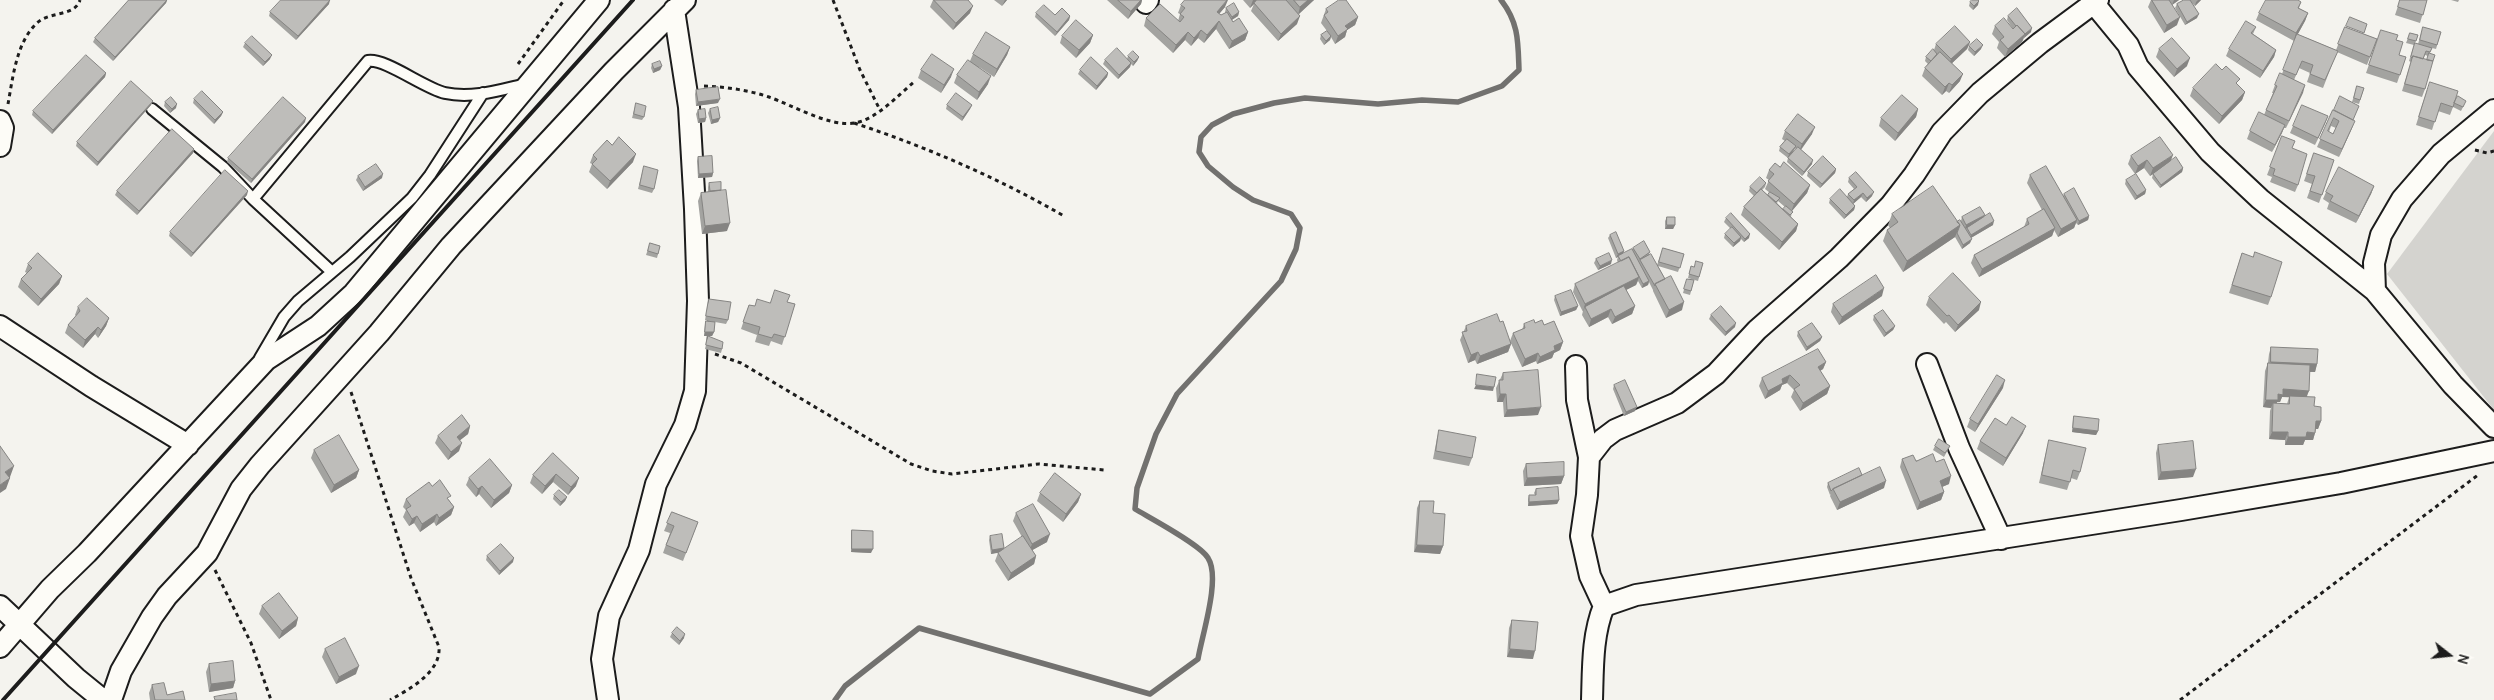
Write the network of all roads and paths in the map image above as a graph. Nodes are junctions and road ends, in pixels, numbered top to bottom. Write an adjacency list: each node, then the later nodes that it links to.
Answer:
1 (80, 0): 16 (path)
2 (564, 0): 10 (path)
3 (599, 0): 8 (street)
4 (833, 0): 13 (path)
5 (2094, 1): 20 (street); 29 (street)
6 (680, 5): 9 (street); 25 (street)
7 (914, 82): 13 (path)
8 (529, 83): 10 (lane); 26 (street)
9 (686, 86): 15 (path); 22 (street)
10 (501, 89): 11 (lane)
11 (483, 94): 17 (lane); 19 (lane)
12 (152, 109): 17 (lane)
13 (880, 110): 15 (path)
14 (2494, 110): 20 (street)
15 (853, 123): 18 (path)
16 (1, 132)
17 (253, 199): 19 (lane)
18 (1064, 216)
19 (332, 272): 26 (lane)
20 (2375, 291): 27 (street)
21 (0, 326): 28 (street)
22 (698, 350): 31 (path); 42 (street)
23 (1927, 364): 32 (street)
24 (1576, 366): 29 (street)
25 (344, 370): 33 (street); 41 (path)
26 (251, 376): 28 (street)
27 (2494, 427)
28 (188, 445): 36 (street)
29 (1589, 457): 35 (street)
30 (2490, 460): 32 (street); 44 (path)
31 (1104, 470)
32 (2001, 539): 35 (street)
33 (207, 553): 39 (street); 40 (path)
34 (0, 606): 36 (street)
35 (1604, 606): 43 (street)
36 (20, 624): 37 (street); 38 (street)
37 (0, 647)
38 (103, 700)
39 (111, 700)
40 (271, 700)
41 (390, 700)
42 (608, 700)
43 (1592, 700)
44 (2180, 700)

